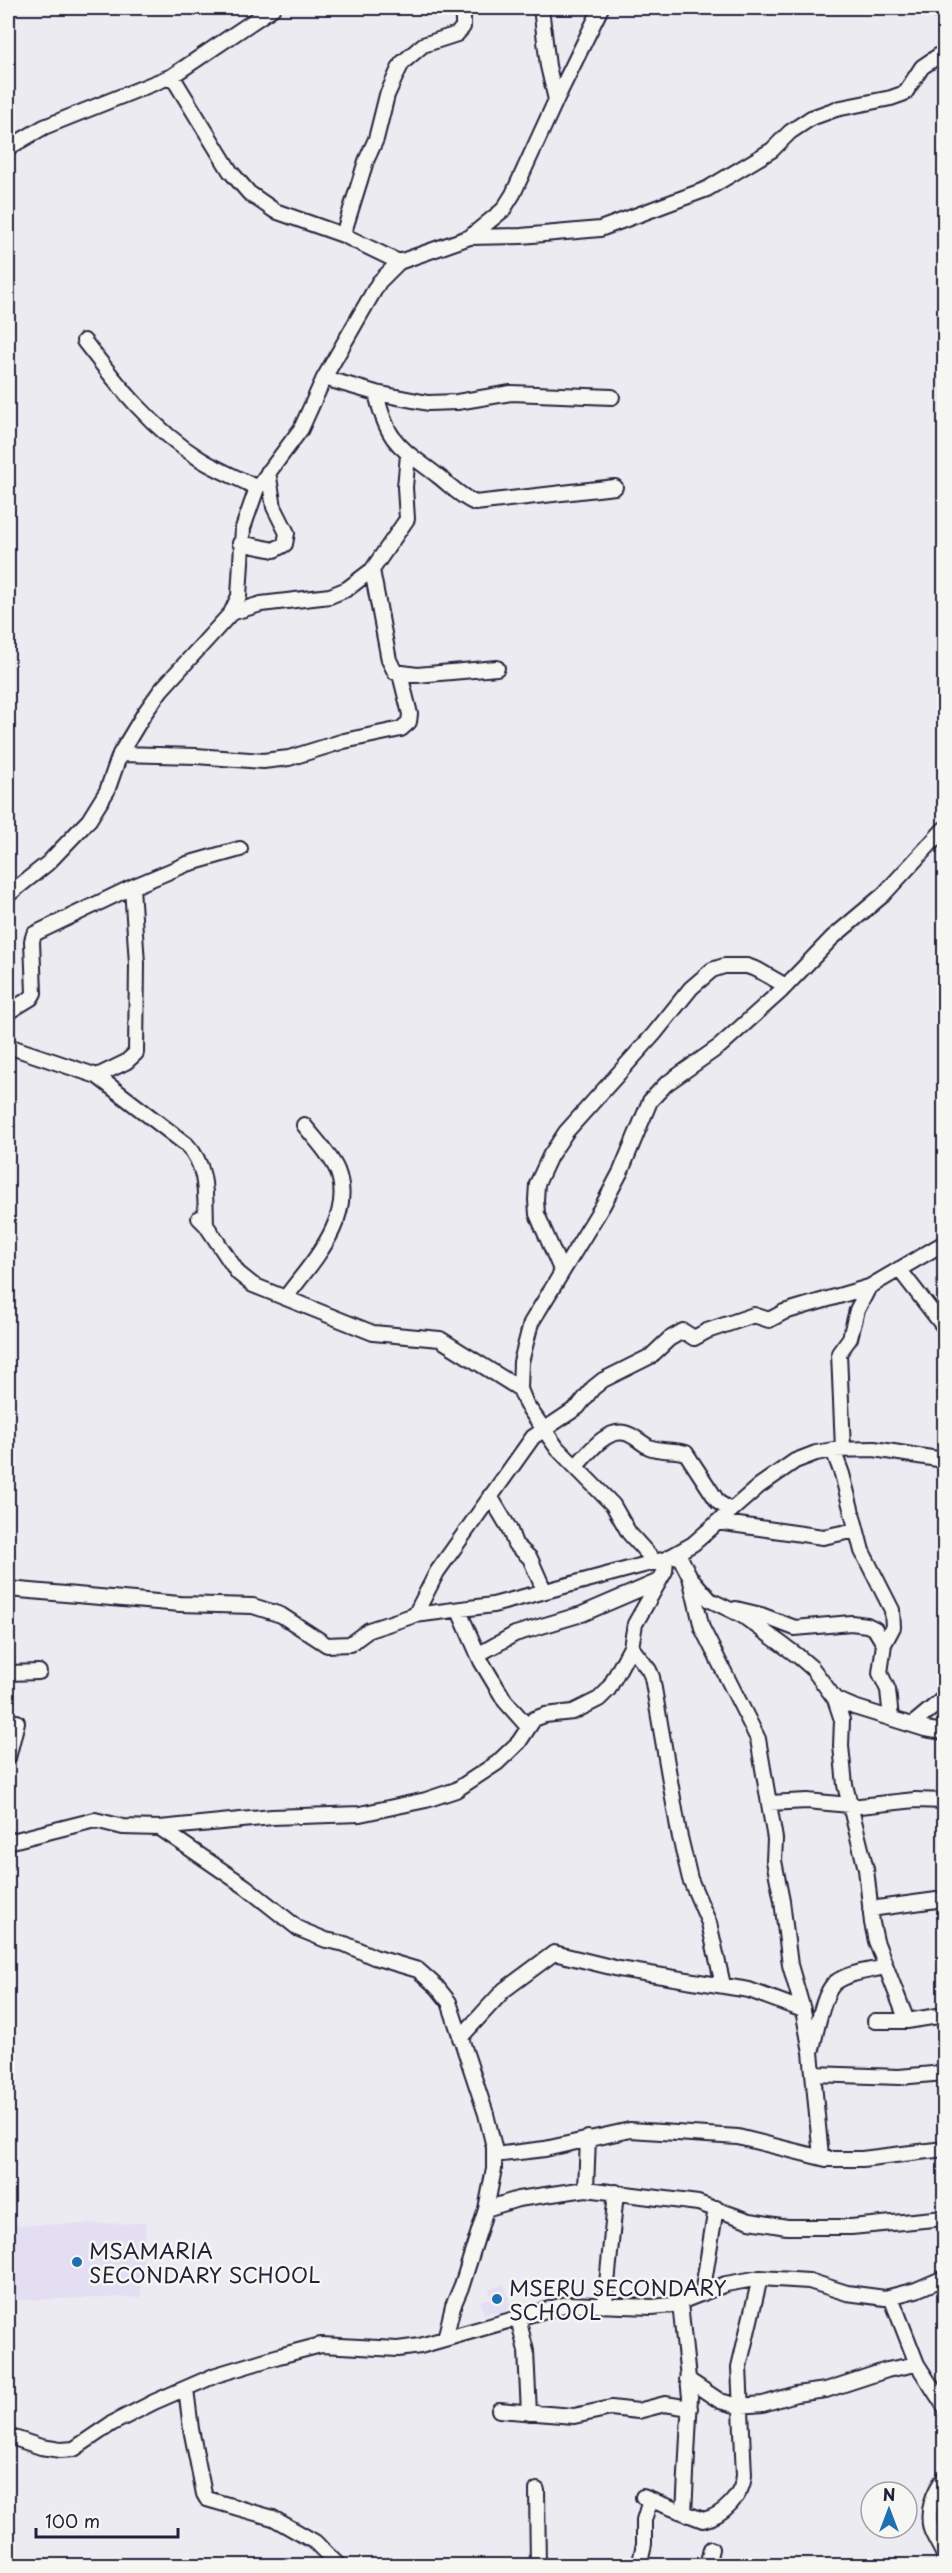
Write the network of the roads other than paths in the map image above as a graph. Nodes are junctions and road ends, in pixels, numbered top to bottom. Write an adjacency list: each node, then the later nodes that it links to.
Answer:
1 (273, 8): 8 (street)
2 (463, 8): 11 (street)
3 (541, 8): 9 (street)
4 (601, 8): 9 (street)
5 (932, 8): 6 (street)
6 (945, 13)
7 (945, 52): 12 (street)
8 (172, 76): 10 (street); 11 (street)
9 (556, 100): 12 (street)
10 (8, 148)
11 (343, 235): 13 (street)
12 (470, 237): 13 (street)
13 (399, 262): 15 (street)
14 (84, 341): 21 (street)
15 (324, 378): 16 (street); 19 (street)
16 (376, 393): 17 (street); 18 (street)
17 (612, 397)
18 (408, 455): 20 (street); 23 (street)
19 (268, 472): 21 (street); 22 (street)
20 (615, 487)
21 (257, 488): 22 (street)
22 (240, 543): 24 (street)
23 (372, 570): 24 (street); 26 (street)
24 (231, 614): 27 (street)
25 (497, 668): 26 (street)
26 (400, 674): 27 (street)
27 (120, 754): 31 (street)
28 (945, 829): 32 (street)
29 (240, 849): 30 (street)
30 (132, 887): 33 (street); 35 (street)
31 (8, 895)
32 (786, 986): 39 (street); 39 (street)
33 (8, 1012)
34 (8, 1046): 35 (street)
35 (97, 1076): 41 (street)
36 (304, 1125): 41 (street)
37 (945, 1242): 38 (street)
38 (899, 1269): 40 (street); 42 (street)
39 (562, 1272): 43 (street)
40 (869, 1287): 44 (street); 45 (street)
41 (286, 1296): 43 (street)
42 (945, 1328)
43 (520, 1389): 44 (street)
44 (543, 1429): 47 (street); 48 (street)
45 (838, 1450): 46 (street); 49 (street); 51 (street)
46 (945, 1460)
47 (576, 1466): 49 (street); 52 (street)
48 (490, 1496): 56 (street); 59 (street)
49 (730, 1510): 50 (street)
50 (717, 1522): 51 (street); 52 (street)
51 (856, 1530): 60 (street)
52 (667, 1558): 53 (street); 54 (street); 56 (street)
53 (690, 1577): 57 (street); 74 (street)
54 (659, 1581): 61 (street); 62 (street)
55 (8, 1589): 59 (street)
56 (544, 1590): 58 (street)
57 (728, 1609): 60 (street); 66 (street)
58 (459, 1611): 59 (street); 62 (street)
59 (415, 1615)
60 (884, 1644): 67 (street)
61 (631, 1647): 70 (street); 81 (street)
62 (479, 1654): 70 (street)
63 (39, 1672): 64 (street)
64 (8, 1674)
65 (945, 1698): 69 (street)
66 (836, 1699): 67 (street); 75 (street)
67 (891, 1718): 69 (street)
68 (17, 1722): 72 (street)
69 (914, 1724): 71 (street)
70 (528, 1727): 76 (street)
71 (945, 1732)
72 (8, 1758)
73 (945, 1801): 75 (street)
74 (769, 1803): 75 (street); 82 (street)
75 (850, 1805): 79 (street)
76 (160, 1828): 77 (street); 86 (street)
77 (8, 1842)
78 (945, 1899): 79 (street)
79 (870, 1909): 80 (street)
80 (885, 1967): 85 (street); 87 (street)
81 (723, 1985): 82 (street); 86 (street)
82 (803, 2010): 87 (street)
83 (945, 2015): 85 (street)
84 (874, 2020): 85 (street)
85 (907, 2020)
86 (460, 2038): 92 (street)
87 (811, 2052): 89 (street)
88 (945, 2073): 89 (street)
89 (813, 2074): 93 (street)
90 (588, 2138): 92 (street); 93 (street); 94 (street)
91 (945, 2149): 93 (street)
92 (494, 2155): 97 (street)
93 (821, 2157)
94 (586, 2189): 95 (street); 97 (street)
95 (616, 2192): 96 (street); 104 (street)
96 (716, 2208): 98 (street); 101 (street)
97 (486, 2209): 106 (street)
98 (945, 2218)
99 (760, 2278): 101 (street); 102 (street); 110 (street)
100 (945, 2278): 102 (street)
101 (702, 2294): 103 (street)
102 (891, 2297): 107 (street)
103 (680, 2303): 104 (street); 108 (street)
104 (605, 2304): 105 (street)
105 (518, 2318): 106 (street); 114 (street)
106 (445, 2339): 109 (street)
107 (917, 2364): 110 (street); 111 (street)
108 (687, 2379): 110 (street); 112 (street)
109 (186, 2390): 115 (street); 121 (street)
110 (739, 2406): 118 (street)
111 (945, 2406)
112 (690, 2408): 114 (street); 118 (street)
113 (499, 2410): 114 (street)
114 (529, 2413)
115 (8, 2436)
116 (945, 2478): 120 (street)
117 (537, 2490): 122 (street)
118 (684, 2513): 123 (street)
119 (711, 2549): 124 (street)
120 (945, 2556)
121 (339, 2565)
122 (538, 2565)
123 (639, 2565)
124 (707, 2565)

